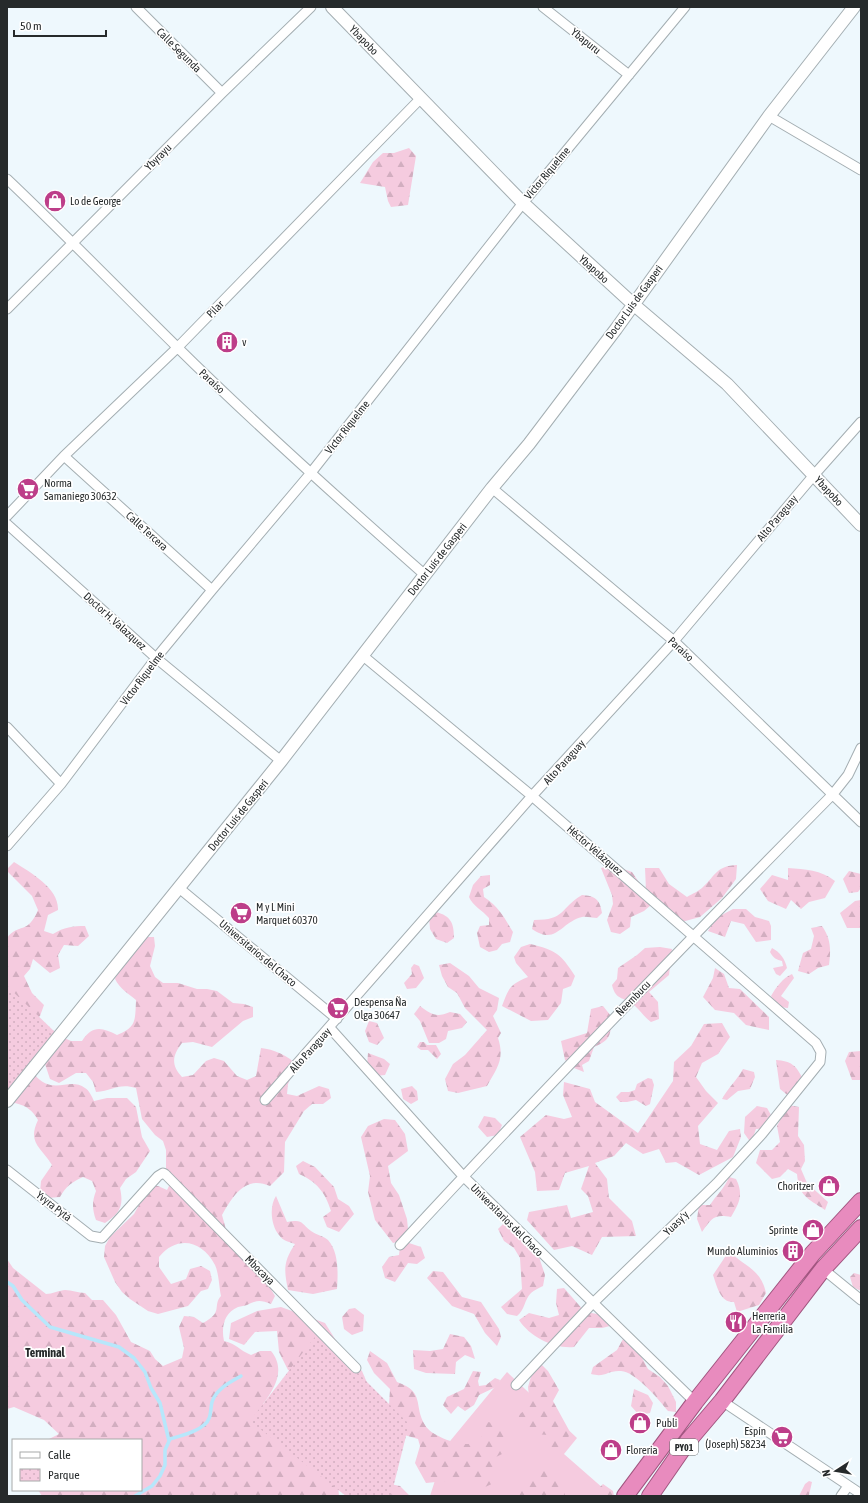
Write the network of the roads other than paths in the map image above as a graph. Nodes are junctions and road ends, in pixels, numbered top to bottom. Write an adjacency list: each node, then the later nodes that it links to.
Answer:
1 (136, 7): 8 (street, Calle Segunda)
2 (312, 7): 8 (street, Ybyrayu)
3 (332, 7): 9 (street, Ybapobo)
4 (543, 7): 7 (street, Ybapuru)
5 (685, 7): 7 (street, Victor Riquelme)
6 (854, 7): 10 (street, Doctor Luis de Gasperi)
7 (629, 75): 13 (street, Victor Riquelme)
8 (222, 93): 14 (street, Ybyrayu)
9 (421, 98): 13 (street, Ybapobo); 17 (street, Pilar)
10 (769, 116): 11 (street); 15 (street, Doctor Luis de Gasperi)
11 (861, 170)
12 (7, 178): 14 (street, Paraíso)
13 (522, 203): 15 (street, Ybapobo); 20 (street, Victor Riquelme)
14 (73, 242): 16 (street, Ybyrayu); 17 (street, Paraíso)
15 (633, 304): 21 (street, Ybapobo); 22 (street, Doctor Luis de Gasperi)
16 (7, 309)
17 (177, 348): 19 (street, Pilar); 20 (street, Paraíso)
18 (861, 422): 21 (street, Alto Paraguay)
19 (64, 456): 23 (street, Pilar); 27 (street, Calle Tercera)
20 (310, 474): 26 (street, Paraíso); 27 (street, Victor Riquelme)
21 (814, 475): 25 (street, Ybapobo); 28 (street, Alto Paraguay)
22 (492, 488): 26 (street, Doctor Luis de Gasperi); 28 (street, Paraíso)
23 (7, 516)
24 (7, 524): 30 (street, Doctor H. Valazquez)
25 (861, 525)
26 (425, 575): 29 (street, Doctor Luis de Gasperi)
27 (212, 590): 30 (street, Victor Riquelme)
28 (674, 641): 35 (street, Paraíso); 36 (street, Alto Paraguay)
29 (362, 655): 33 (street, Doctor Luis de Gasperi); 36 (street, Héctor Velázquez)
30 (156, 658): 33 (street, Doctor H. Valazquez); 34 (street, Victor Riquelme)
31 (7, 727): 34 (street)
32 (861, 748): 35 (street, Ñeembucu)
33 (281, 761): 39 (street, Doctor Luis de Gasperi)
34 (62, 784): 38 (street, Victor Riquelme)
35 (833, 794): 37 (street, Paraíso); 40 (street, Ñeembucu)
36 (532, 796): 40 (street, Héctor Velázquez); 41 (street, Alto Paraguay)
37 (861, 822)
38 (7, 846)
39 (179, 888): 41 (street, Universitarios del Chaco); 45 (street, Doctor Luis de Gasperi)
40 (693, 936): 43 (street, Héctor Velázquez); 48 (street, Ñeembucu)
41 (337, 1019): 42 (street, Alto Paraguay)
42 (330, 1028): 44 (street, Alto Paraguay); 48 (street, Universitarios del Chaco)
43 (821, 1052): 54 (street, Yuasy'y)
44 (265, 1100)
45 (7, 1101)
46 (7, 1170): 47 (street, Yvyra Pytá)
47 (163, 1173): 55 (street, Mbocaya)
48 (463, 1176): 51 (street, Ñeembucu); 54 (street, Universitarios del Chaco)
49 (861, 1201): 58 (highway, PY01)
50 (861, 1228): 52 (highway, PY01)
51 (400, 1245)
52 (823, 1270): 53 (street); 57 (highway, PY01)
53 (861, 1300)
54 (592, 1304): 56 (street, Yuasy'y); 58 (street, Universitarios del Chaco)
55 (356, 1368)
56 (516, 1385)
57 (722, 1401): 59 (street); 62 (highway, PY01)
58 (694, 1402): 61 (highway, PY01)
59 (848, 1486): 60 (street); 63 (street)
60 (861, 1494)
61 (625, 1496)
62 (650, 1496)
63 (841, 1496)

